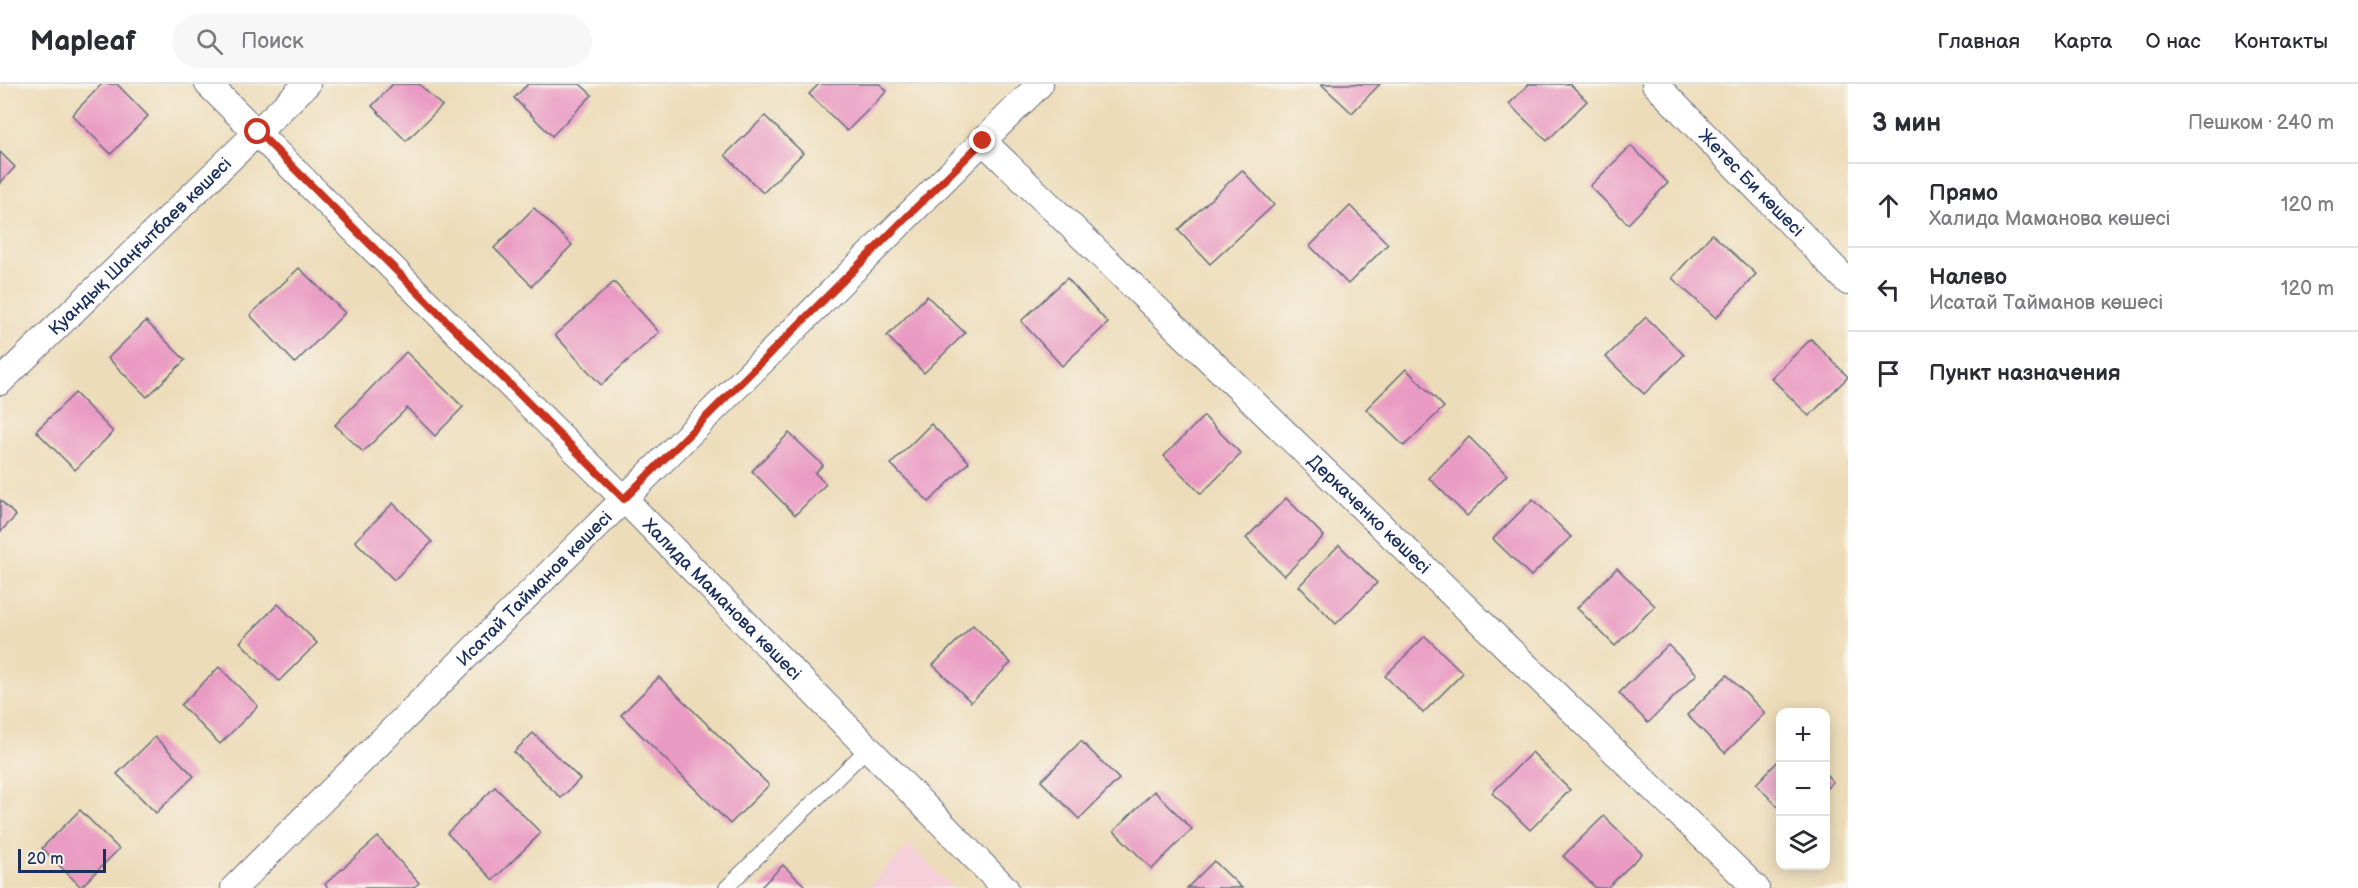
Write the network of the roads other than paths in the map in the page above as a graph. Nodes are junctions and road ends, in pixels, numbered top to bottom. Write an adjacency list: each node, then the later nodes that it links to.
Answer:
1 (208, 84): 5 (street, Халида Маманова көшесі)
2 (307, 84): 5 (street, Қуандық Шаңғытбаев көшесі)
3 (1040, 84): 6 (street, Исатай Тайманов көшесі)
4 (1655, 84): 7 (street, Жетес Би көшесі)
5 (258, 132): 8 (street, Қуандық Шаңғытбаев көшесі); 9 (street, Халида Маманова көшесі)
6 (983, 141): 9 (street, Исатай Тайманов көшесі); 14 (street, Деркаченко көшесі)
7 (1848, 282)
8 (0, 382)
9 (624, 499): 10 (street, Халида Маманова көшесі); 11 (street, Исатай Тайманов көшесі)
10 (868, 748): 12 (lane); 13 (street, Халида Маманова көшесі)
11 (234, 888)
12 (726, 888)
13 (1005, 888)
14 (1756, 888)

